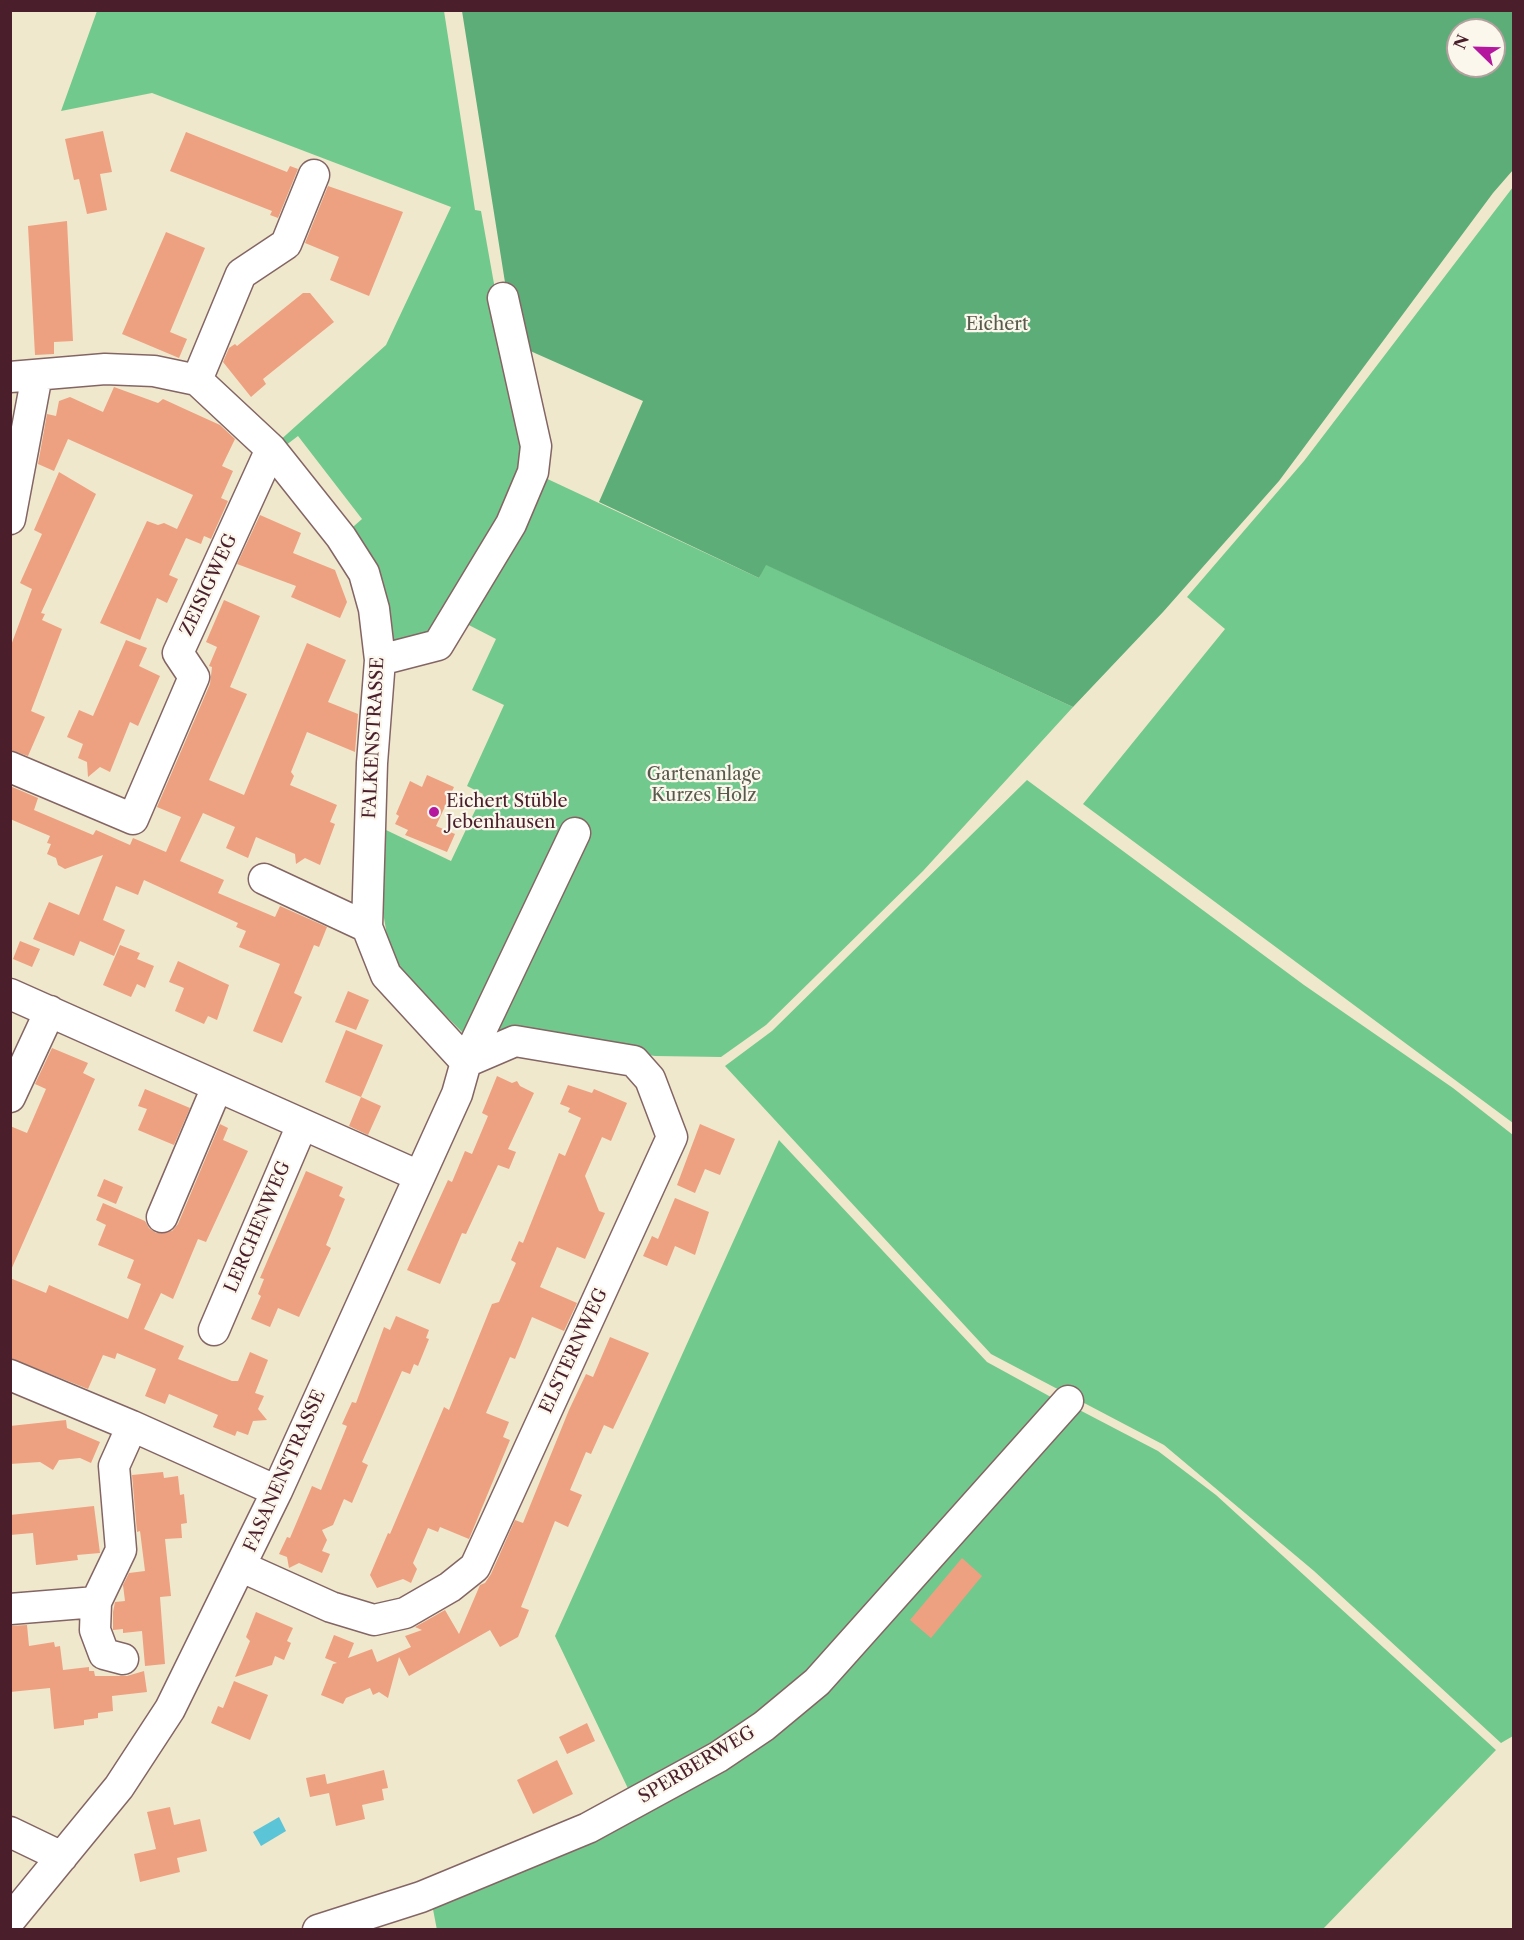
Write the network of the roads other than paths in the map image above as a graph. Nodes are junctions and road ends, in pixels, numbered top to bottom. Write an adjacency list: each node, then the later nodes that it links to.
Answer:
1 (314, 175): 4 (street)
2 (502, 298): 7 (street)
3 (24, 376): 4 (street); 6 (street)
4 (196, 380): 5 (street, FALKENSTRASSE)
5 (271, 449): 7 (street, FALKENSTRASSE); 8 (street, ZEISIGWEG)
6 (10, 519)
7 (380, 660): 11 (street, FALKENSTRASSE)
8 (10, 767)
9 (575, 833): 14 (street, FASANENSTRASSE)
10 (264, 879): 11 (street)
11 (367, 927): 14 (street, FALKENSTRASSE)
12 (10, 994): 13 (street)
13 (50, 1011): 15 (street); 16 (street)
14 (466, 1062): 18 (street, FASANENSTRASSE); 25 (street, ELSTERNWEG)
15 (217, 1087): 17 (street); 19 (street)
16 (10, 1098)
17 (302, 1125): 18 (street); 20 (street, LERCHENWEG)
18 (419, 1176): 24 (street, FASANENSTRASSE)
19 (162, 1216)
20 (214, 1330)
21 (10, 1375): 23 (street)
22 (1068, 1401): 32 (street, SPERBERWEG)
23 (132, 1426): 24 (street); 26 (street)
24 (277, 1491): 25 (street, FASANENSTRASSE)
25 (242, 1567): 30 (street, FASANENSTRASSE)
26 (96, 1602): 27 (street); 28 (street)
27 (10, 1609)
28 (123, 1659)
29 (10, 1832): 30 (street)
30 (62, 1857): 31 (street, FASANENSTRASSE)
31 (10, 1920)
32 (318, 1929)

